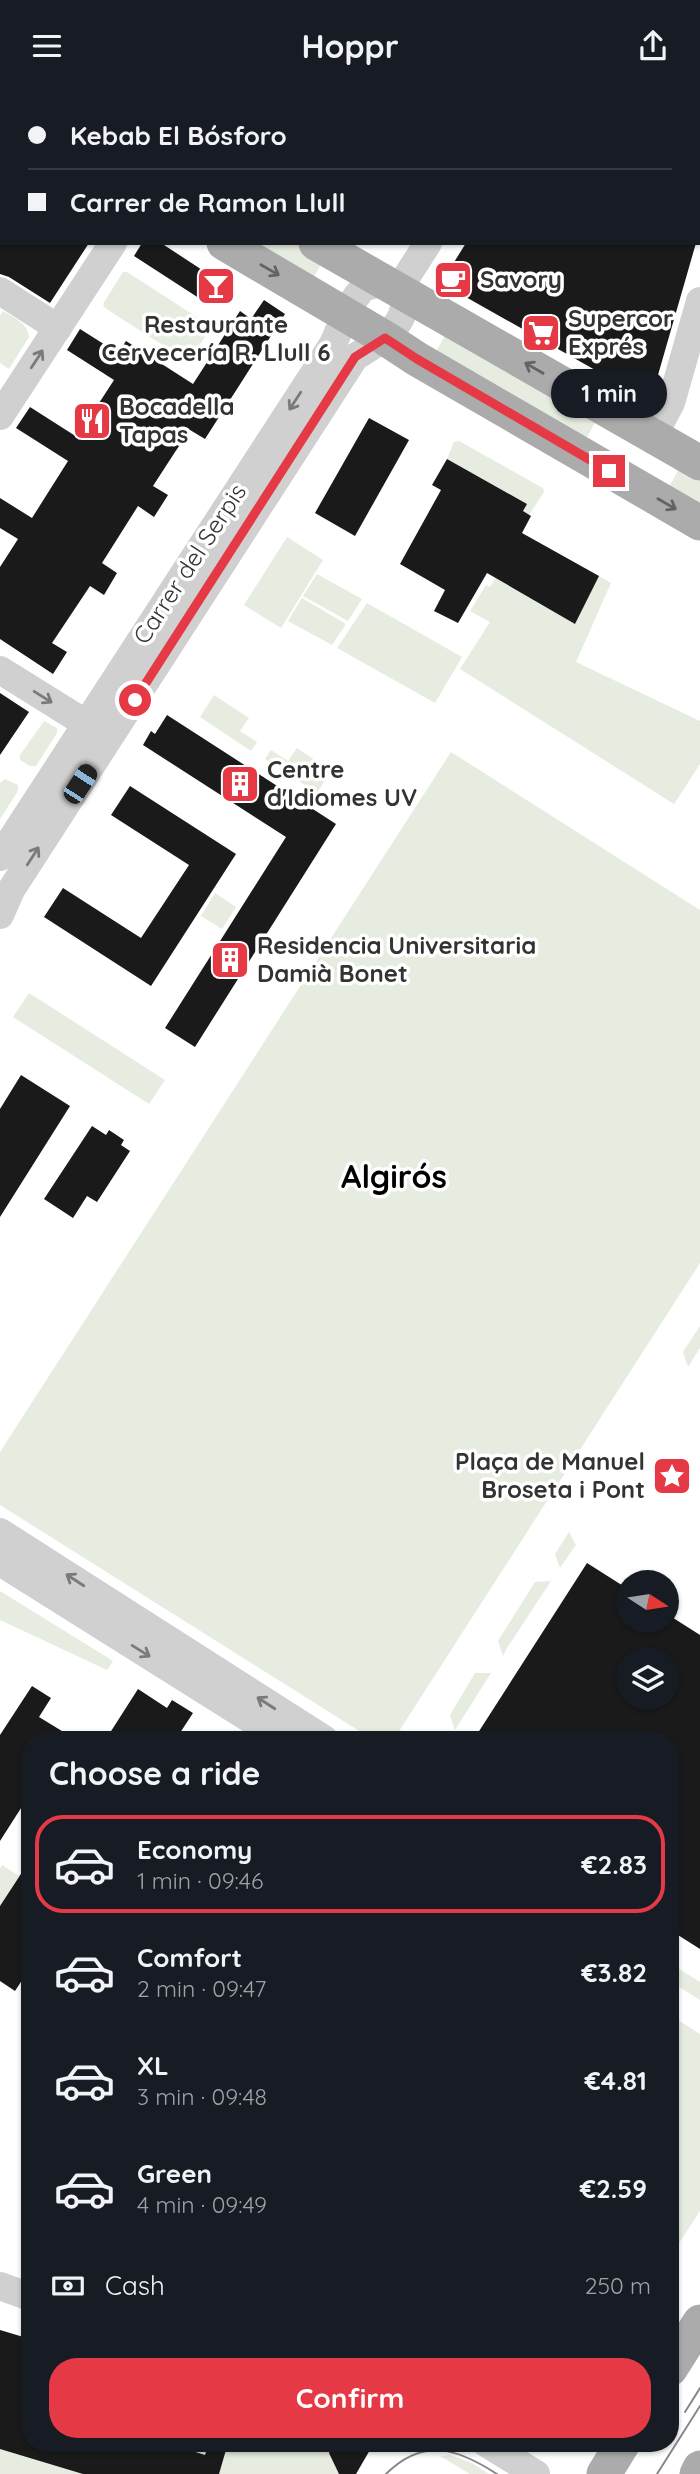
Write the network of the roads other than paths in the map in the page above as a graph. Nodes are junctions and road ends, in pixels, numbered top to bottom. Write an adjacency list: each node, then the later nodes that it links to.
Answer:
1 (112, 245): 9 (street)
2 (227, 245): 8 (main road, one-way to 8)
3 (320, 245): 5 (main road)
4 (427, 245): 5 (street, Carrer del Serpis)
5 (397, 289): 8 (street, Carrer del Serpis); 10 (street, Carrer del Serpis); 12 (main road, one-way to 5)
6 (0, 291): 9 (street)
7 (700, 301): 12 (street)
8 (346, 316): 10 (main road); 17 (street, Carrer del Serpis, one-way to 17)
9 (58, 328): 11 (street, one-way to 9)
10 (385, 338): 14 (main road); 19 (street, Carrer del Serpis, one-way to 10)
11 (0, 417)
12 (653, 436): 13 (main road); 14 (main road)
13 (700, 463)
14 (628, 482): 15 (main road, one-way to 15)
15 (700, 523)
16 (0, 670): 17 (street, one-way to 17)
17 (85, 723): 18 (street, Carrer del Serpis)
18 (0, 857)
19 (0, 915)
20 (0, 1532): 23 (street, one-way to 20)
21 (0, 1562): 22 (street, one-way to 22)
22 (269, 1731)
23 (311, 1731)
24 (0, 2286): 25 (street)
25 (21, 2294)
26 (700, 2322): 27 (main road)
27 (679, 2355)
28 (501, 2452): 31 (street)
29 (617, 2452): 32 (main road)
30 (700, 2469): 33 (main road)
31 (536, 2474)
32 (604, 2474)
33 (696, 2474)

